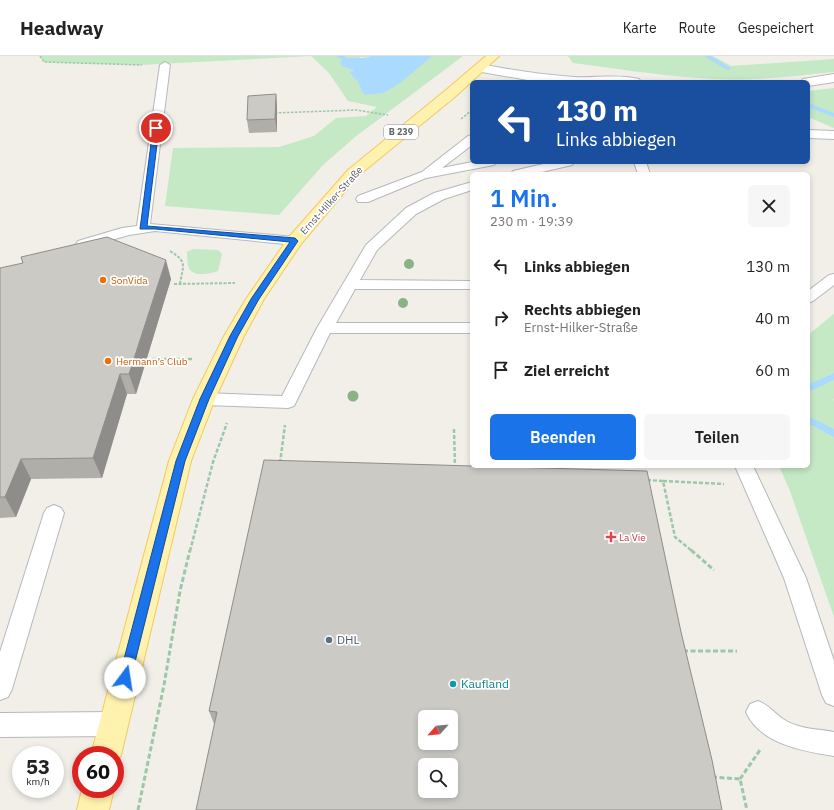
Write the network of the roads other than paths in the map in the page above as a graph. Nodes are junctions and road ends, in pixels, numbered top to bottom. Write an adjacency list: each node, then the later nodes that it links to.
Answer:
1 (493, 56): 2 (street); 5 (main road, B 239)
2 (506, 59)
3 (165, 65): 19 (lane)
4 (548, 67): 8 (street)
5 (480, 68): 7 (street); 20 (main road, Ernst-Hilker-Straße / B 239)
6 (834, 78): 9 (street)
7 (563, 80)
8 (606, 80)
9 (810, 82)
10 (810, 134): 11 (lane)
11 (834, 135)
12 (470, 141): 16 (lane)
13 (480, 164): 16 (lane)
14 (560, 164): 15 (lane)
15 (526, 172)
16 (423, 176): 18 (lane)
17 (470, 187): 23 (lane)
18 (363, 199)
19 (143, 228): 20 (lane); 21 (lane)
20 (295, 241): 28 (main road, Ernst-Hilker-Straße / B 239)
21 (70, 248)
22 (834, 278): 25 (lane)
23 (350, 284): 24 (lane); 26 (lane)
24 (470, 285)
25 (810, 294)
26 (325, 328): 27 (lane); 28 (lane)
27 (470, 328)
28 (204, 399): 34 (main road, Ernst-Hilker-Straße / B 239)
29 (749, 475): 32 (lane)
30 (54, 513): 31 (lane)
31 (0, 689)
32 (834, 695)
33 (758, 712): 36 (lane)
34 (113, 724): 35 (lane); 37 (main road, Ernst-Hilker-Straße / B 239)
35 (0, 725)
36 (834, 744)
37 (108, 746)
38 (96, 798): 39 (main road)
39 (93, 810)

